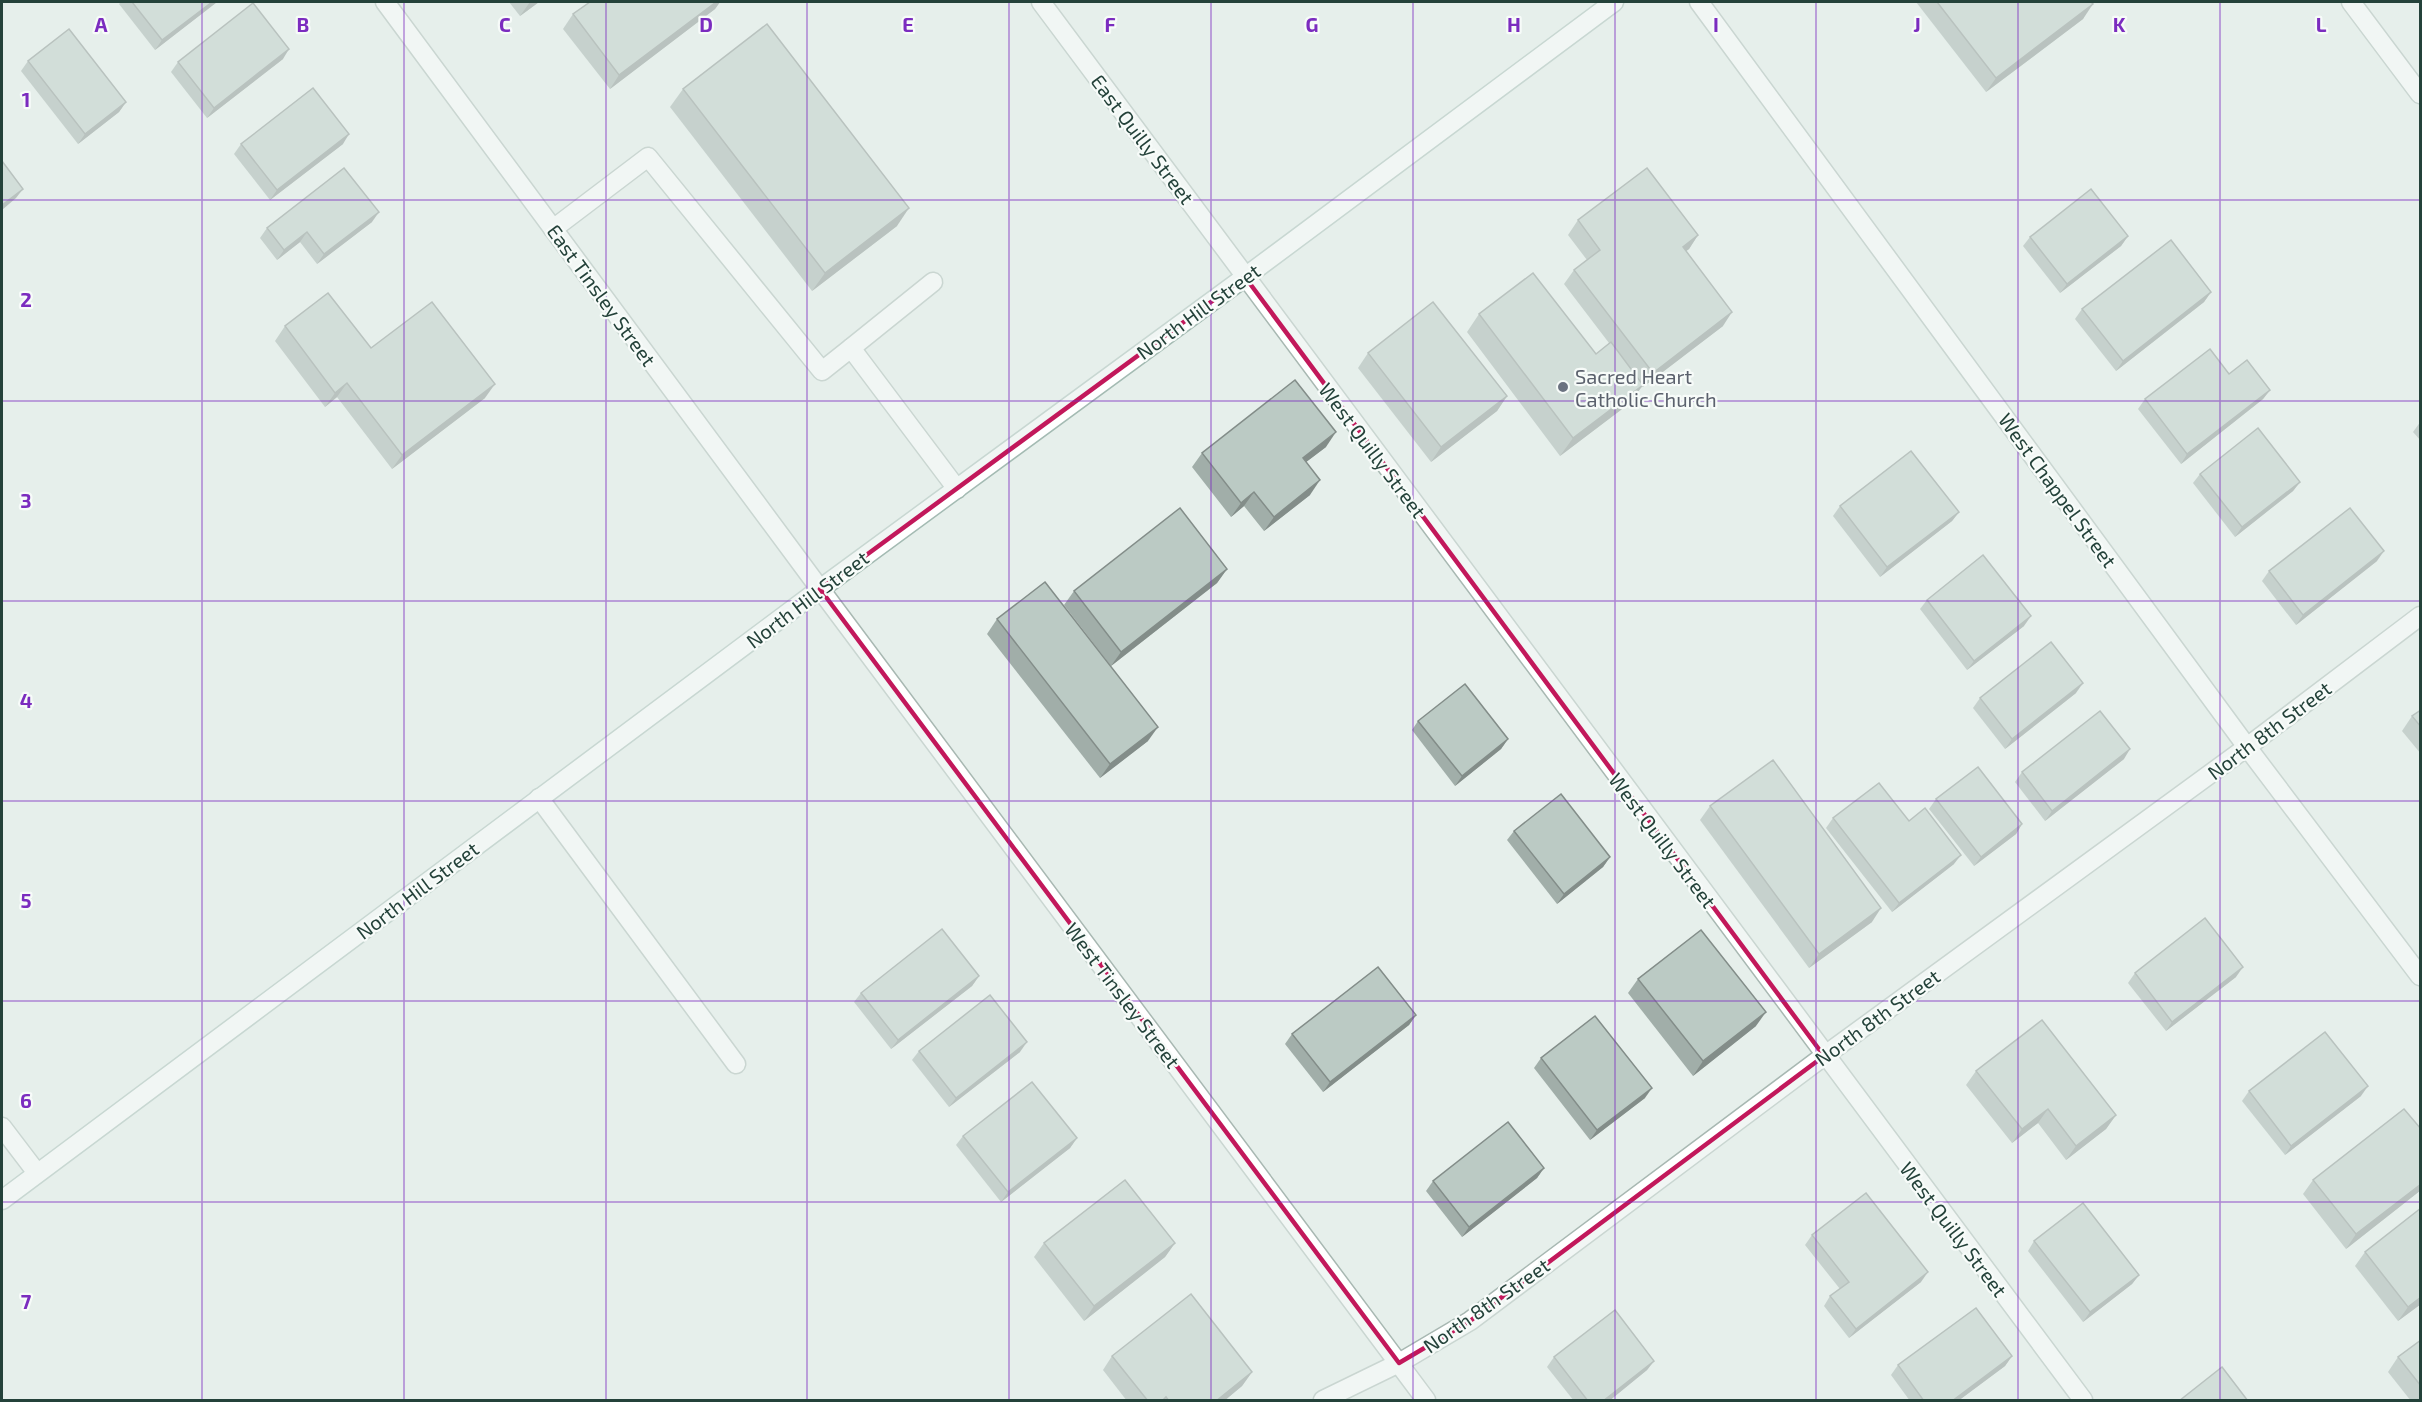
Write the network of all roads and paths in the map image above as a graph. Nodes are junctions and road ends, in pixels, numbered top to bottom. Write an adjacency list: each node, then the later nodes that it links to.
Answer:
1 (385, 2): 7 (street, East Tinsley Street)
2 (1041, 2): 8 (street, East Quilly Street)
3 (1614, 2): 8 (street, North Hill Street)
4 (1699, 2): 14 (street, West Chappel Street)
5 (2352, 2): 6 (street)
6 (2421, 94)
7 (553, 229): 10 (street); 12 (street, East Tinsley Street)
8 (1245, 278): 11 (street, North Hill Street); 17 (street, West Quilly Street)
9 (933, 282): 10 (street)
10 (851, 348): 11 (street)
11 (957, 489): 12 (street, North Hill Street)
12 (820, 589): 15 (street, North Hill Street); 22 (street, West Tinsley Street)
13 (2421, 616): 14 (street, North 8th Street)
14 (2247, 747): 16 (street, West Chappel Street); 17 (street, North 8th Street)
15 (539, 798): 18 (street); 20 (street, North Hill Street)
16 (2421, 976)
17 (1824, 1056): 22 (street, North 8th Street); 25 (street, West Quilly Street)
18 (736, 1064)
19 (2, 1127): 20 (street)
20 (38, 1173): 21 (street, North Hill Street)
21 (2, 1200)
22 (1399, 1363): 23 (street, North 8th Street); 24 (street, West Tinsley Street)
23 (1323, 1401)
24 (1426, 1401)
25 (2083, 1401)

